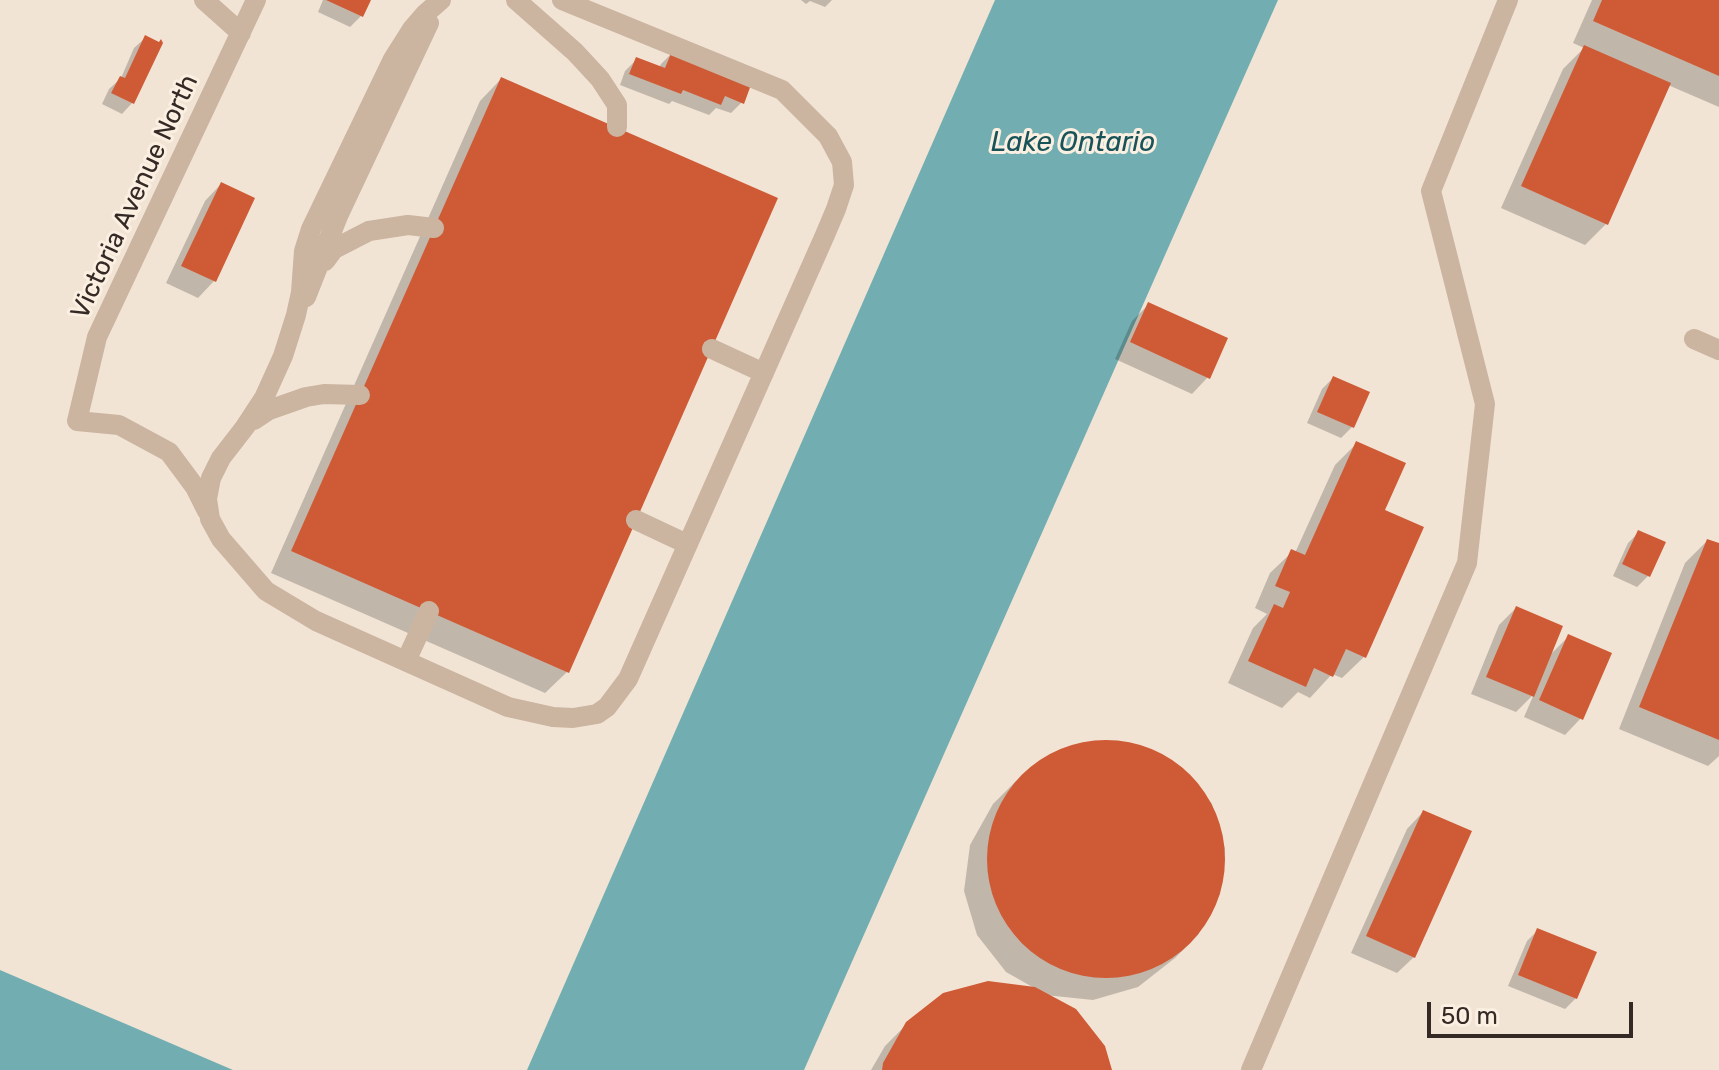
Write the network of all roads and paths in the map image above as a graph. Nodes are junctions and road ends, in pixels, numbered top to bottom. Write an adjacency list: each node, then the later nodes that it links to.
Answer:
1 (204, 0): 7 (street)
2 (256, 0): 7 (street, Victoria Avenue North)
3 (442, 0): 10 (street); 14 (street)
4 (516, 0): 8 (street)
5 (562, 0): 15 (street)
6 (1508, 0): 23 (street)
7 (241, 33): 18 (street, Victoria Avenue North)
8 (617, 127)
9 (434, 228): 10 (street)
10 (315, 274): 14 (street)
11 (1694, 339): 13 (street)
12 (712, 349): 15 (street)
13 (1719, 350)
14 (283, 356): 17 (street)
15 (764, 373): 20 (street)
16 (360, 395): 17 (street)
17 (232, 444): 18 (street)
18 (210, 519): 22 (street)
19 (636, 520): 20 (street)
20 (687, 544): 22 (street)
21 (429, 611): 22 (street)
22 (406, 661)
23 (1251, 1070)

